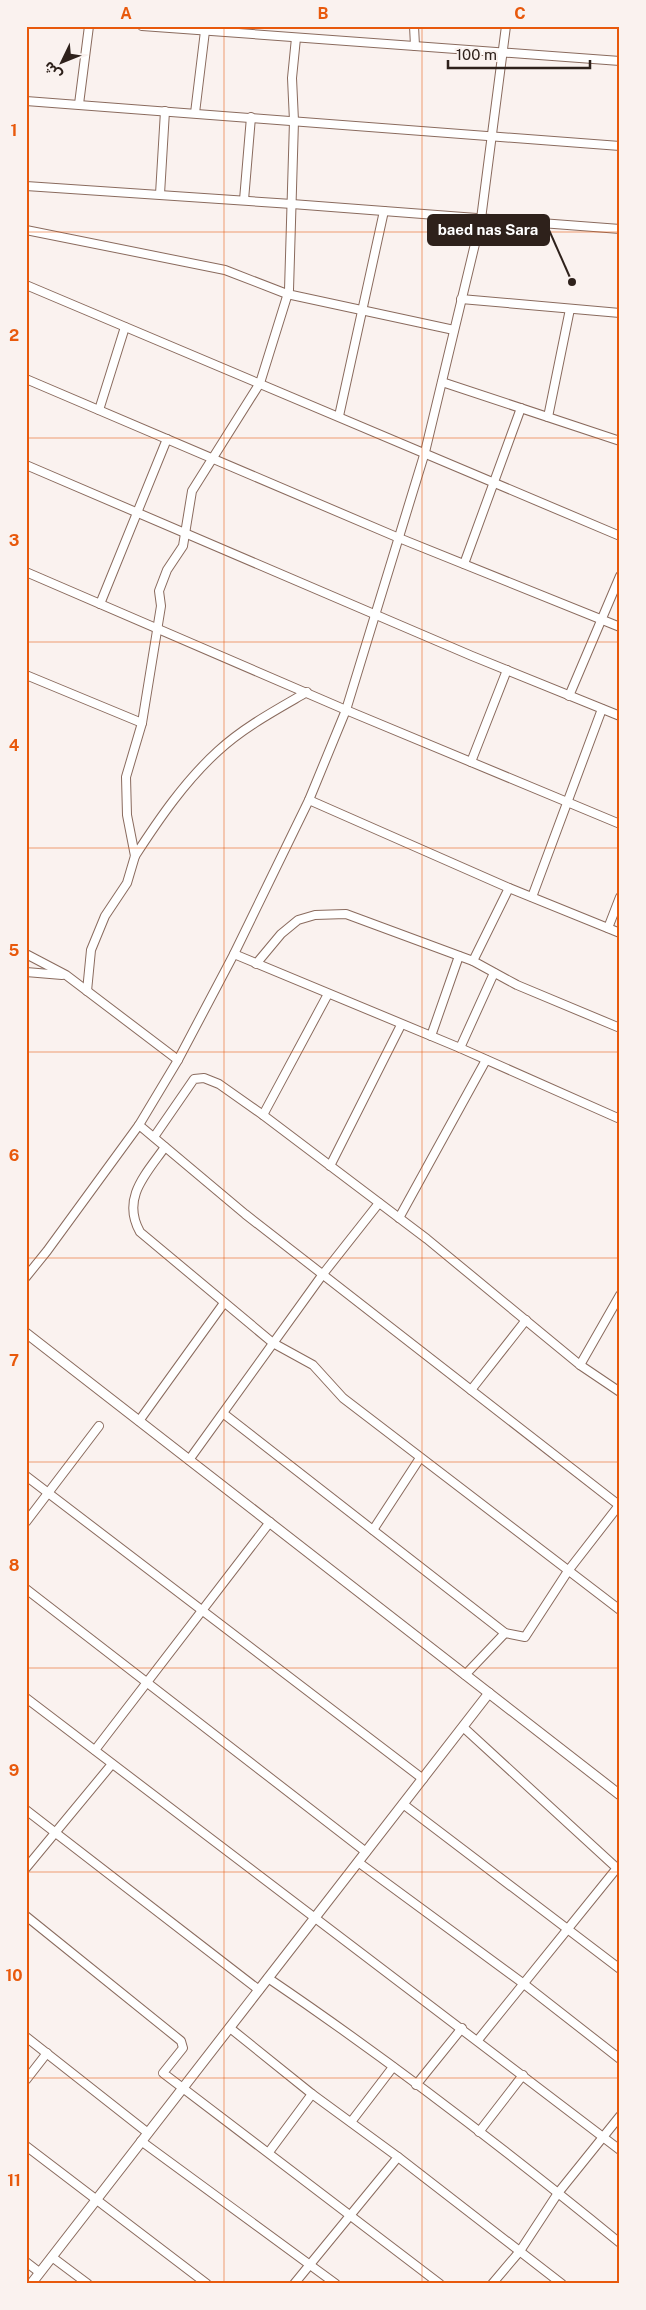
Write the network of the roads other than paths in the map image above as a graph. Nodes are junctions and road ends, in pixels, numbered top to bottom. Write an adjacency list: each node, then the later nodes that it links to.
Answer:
1 (88, 26): 12 (street)
2 (142, 26): 6 (street)
3 (414, 26): 8 (street)
4 (506, 26): 9 (street)
5 (252, 30): 6 (street); 7 (street)
6 (205, 31): 14 (street)
7 (296, 38): 8 (street); 16 (street)
8 (415, 46): 9 (street)
9 (503, 53): 10 (street); 17 (street)
10 (620, 61)
11 (26, 102): 12 (street)
12 (79, 104): 13 (street)
13 (165, 111): 14 (street); 20 (street)
14 (195, 113): 15 (street)
15 (251, 117): 16 (street); 21 (street)
16 (294, 121): 17 (street); 22 (street)
17 (493, 136): 18 (street); 24 (street)
18 (620, 146)
19 (26, 186): 20 (street)
20 (160, 194): 21 (street)
21 (244, 200): 22 (street)
22 (292, 204): 23 (street); 28 (street)
23 (384, 211): 24 (street); 31 (street)
24 (481, 219): 25 (street); 29 (street)
25 (620, 229)
26 (26, 230): 28 (street)
27 (26, 285): 33 (street)
28 (288, 294): 31 (street); 37 (street)
29 (460, 300): 30 (street); 34 (street)
30 (570, 308): 32 (street); 41 (street)
31 (362, 310): 34 (street); 40 (street)
32 (620, 313)
33 (126, 327): 37 (street); 39 (street)
34 (454, 330): 36 (street)
35 (26, 379): 39 (street)
36 (442, 382): 38 (street); 44 (street)
37 (260, 383): 40 (street); 45 (street)
38 (521, 408): 41 (street); 47 (street)
39 (99, 410): 42 (street)
40 (339, 416): 44 (street)
41 (548, 417): 43 (street)
42 (167, 439): 45 (street); 48 (street)
43 (620, 441)
44 (424, 452): 47 (street); 51 (street)
45 (212, 458): 49 (street); 51 (street)
46 (26, 465): 48 (street)
47 (494, 483): 50 (street); 52 (street)
48 (136, 512): 49 (street); 55 (street)
49 (186, 532): 56 (street); 59 (street)
50 (620, 536)
51 (399, 538): 52 (street); 56 (street)
52 (464, 564): 57 (street)
53 (26, 572): 55 (street)
54 (620, 576): 57 (street)
55 (100, 604): 59 (street)
56 (376, 614): 60 (street); 65 (street)
57 (602, 620): 58 (street); 63 (street)
58 (620, 627)
59 (157, 629): 62 (street); 67 (street)
60 (507, 670): 63 (street); 68 (street)
61 (26, 675): 67 (street)
62 (307, 692): 65 (street); 72 (street)
63 (569, 696): 64 (street)
64 (602, 709): 66 (street); 70 (street)
65 (346, 710): 68 (street); 69 (street)
66 (620, 716)
67 (142, 723): 72 (street)
68 (471, 762): 70 (street)
69 (309, 800): 73 (street); 79 (street)
70 (567, 802): 71 (street); 75 (street)
71 (620, 824)
72 (135, 856): 86 (street)
73 (509, 888): 75 (street); 81 (street)
74 (620, 896): 76 (street)
75 (532, 897): 76 (street)
76 (608, 928): 77 (street)
77 (620, 933)
78 (26, 954): 85 (street)
79 (234, 954): 82 (street); 92 (street)
80 (458, 956): 81 (street); 82 (street); 90 (street)
81 (473, 961): 84 (street)
82 (256, 964): 87 (street)
83 (26, 972): 85 (street)
84 (494, 973): 89 (street); 91 (street)
85 (66, 975): 86 (street)
86 (87, 991): 92 (street)
87 (328, 994): 88 (street); 94 (street)
88 (402, 1025): 90 (street); 99 (street)
89 (620, 1028)
90 (431, 1036): 91 (street)
91 (460, 1048): 93 (street)
92 (178, 1060): 96 (street)
93 (486, 1060): 95 (street); 101 (street)
94 (263, 1115): 97 (street); 99 (street)
95 (620, 1119)
96 (139, 1125): 97 (street); 103 (street)
97 (154, 1137): 98 (street)
98 (165, 1147): 102 (street); 105 (street)
99 (330, 1166): 100 (street)
100 (379, 1203): 101 (street); 102 (street)
101 (399, 1218): 106 (street)
102 (323, 1274): 108 (street); 110 (street)
103 (26, 1277)
104 (620, 1295): 109 (street)
105 (224, 1303): 108 (street); 113 (street)
106 (526, 1320): 109 (street); 110 (street)
107 (26, 1333): 113 (street)
108 (273, 1343): 112 (street); 115 (street)
109 (580, 1365): 111 (street)
110 (471, 1390): 119 (street)
111 (620, 1392)
112 (224, 1414): 116 (street); 122 (street)
113 (139, 1421): 116 (street)
114 (99, 1426): 118 (street)
115 (420, 1458): 122 (street); 123 (street)
116 (189, 1460): 121 (street)
117 (26, 1476): 118 (street)
118 (49, 1493): 120 (street); 125 (street)
119 (619, 1505): 123 (street)
120 (26, 1522)
121 (270, 1522): 125 (street); 128 (street)
122 (373, 1530): 127 (street)
123 (568, 1571): 126 (street); 127 (street)
124 (26, 1590): 129 (street)
125 (202, 1610): 129 (street); 135 (street)
126 (620, 1610)
127 (505, 1633): 128 (street)
128 (466, 1674): 130 (street)
129 (147, 1683): 133 (street); 140 (street)
130 (489, 1693): 132 (street); 136 (street)
131 (26, 1698): 133 (street)
132 (463, 1727): 135 (street); 143 (street)
133 (94, 1750): 134 (street)
134 (112, 1764): 139 (street); 145 (street)
135 (423, 1779): 137 (street)
136 (620, 1795)
137 (403, 1804): 140 (street); 146 (street)
138 (26, 1810): 139 (street)
139 (56, 1832): 142 (street); 150 (street)
140 (366, 1852): 141 (street)
141 (358, 1862): 145 (street); 149 (street)
142 (26, 1868)
143 (618, 1870): 146 (street)
144 (26, 1916): 161 (street)
145 (314, 1919): 148 (street); 152 (street)
146 (566, 1928): 147 (street); 149 (street)
147 (620, 1968)
148 (268, 1978): 150 (street); 157 (street)
149 (524, 1984): 154 (street); 156 (street)
150 (259, 1990): 151 (street)
151 (230, 2028): 161 (street); 162 (street)
152 (462, 2028): 154 (street); 160 (street)
153 (26, 2037): 155 (street)
154 (478, 2040): 158 (street)
155 (47, 2053): 159 (street); 166 (street)
156 (620, 2059)
157 (393, 2067): 160 (street); 164 (street)
158 (523, 2075): 165 (street); 167 (street)
159 (26, 2080)
160 (416, 2085): 165 (street)
161 (182, 2088): 166 (street); 171 (street)
162 (312, 2094): 164 (street); 171 (street)
163 (620, 2116): 167 (street)
164 (351, 2122): 172 (street)
165 (479, 2132): 173 (street)
166 (148, 2133): 168 (street)
167 (603, 2136): 170 (street); 173 (street)
168 (141, 2141): 174 (street); 180 (street)
169 (26, 2146): 174 (street)
170 (620, 2150)
171 (269, 2152): 175 (street)
172 (398, 2157): 175 (street); 177 (street)
173 (558, 2193): 176 (street); 177 (street)
174 (96, 2200): 178 (street); 184 (street)
175 (350, 2215): 180 (street); 187 (street)
176 (620, 2243)
177 (520, 2251): 188 (street); 189 (street)
178 (52, 2257): 181 (street); 183 (street)
179 (26, 2262): 181 (street)
180 (310, 2265): 185 (street); 186 (street)
181 (39, 2272): 182 (street)
182 (30, 2284)
183 (88, 2284)
184 (207, 2284)
185 (294, 2284)
186 (336, 2284)
187 (440, 2284)
188 (492, 2284)
189 (562, 2284)

